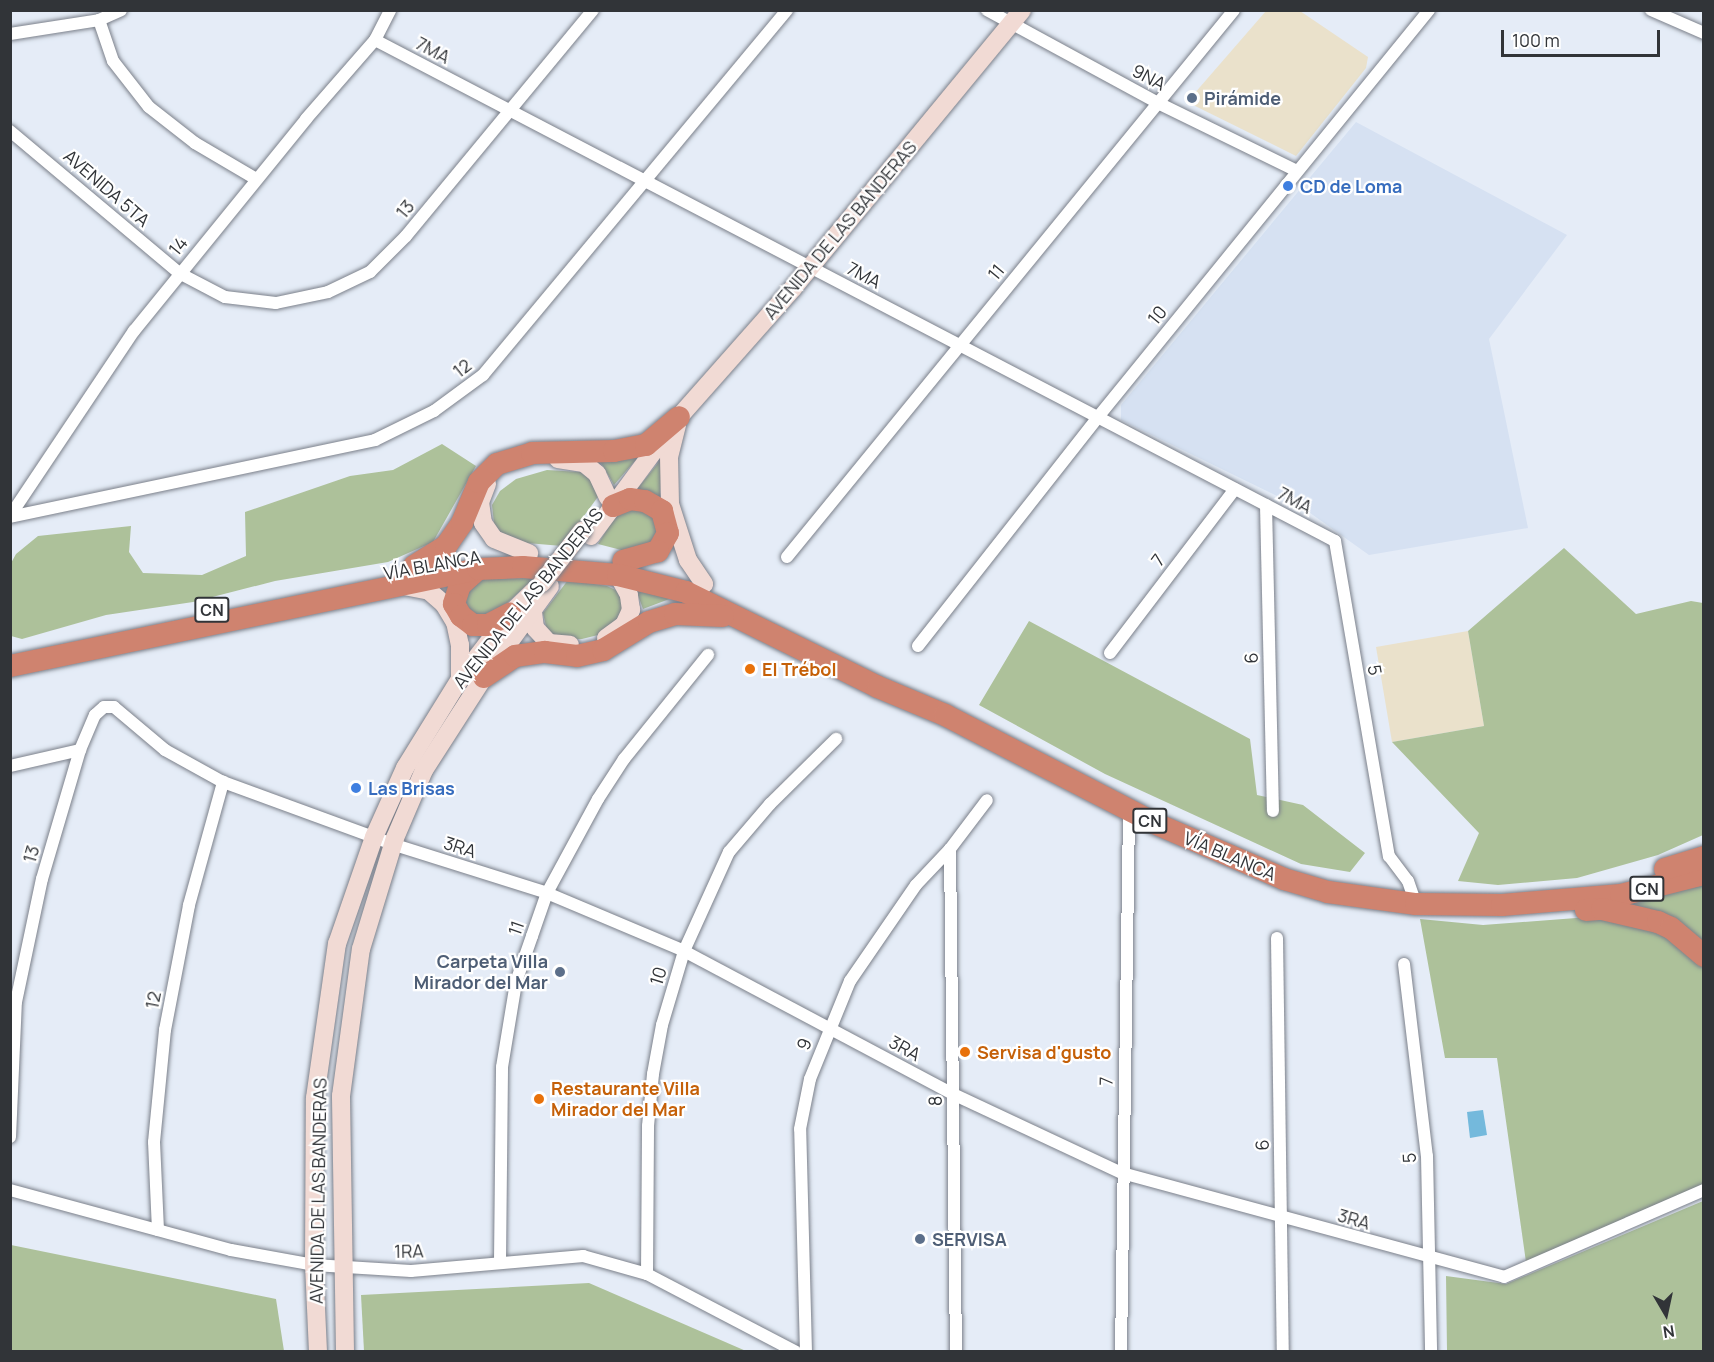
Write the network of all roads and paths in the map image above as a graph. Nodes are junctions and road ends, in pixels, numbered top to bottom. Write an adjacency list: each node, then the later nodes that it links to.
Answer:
1 (121, 10): 10 (street)
2 (390, 10): 13 (street, 14)
3 (593, 10): 15 (street, 13)
4 (787, 10): 19 (street, 12)
5 (987, 10): 9 (street, 9NA)
6 (1234, 10): 14 (street, 11)
7 (1429, 10): 17 (street, 10)
8 (1651, 10): 11 (street)
9 (1016, 17): 14 (street, 9NA); 20 (main road, AVENIDA DE LAS BANDERAS)
10 (99, 20): 12 (street); 18 (street)
11 (1704, 33)
12 (10, 34)
13 (375, 40): 15 (street, 7MA); 18 (street, 14)
14 (1158, 103): 17 (street, 9NA); 22 (street, 11)
15 (508, 110): 19 (street, 7MA); 21 (street, 13)
16 (10, 131): 21 (street, AVENIDA 5TA)
17 (1297, 171): 24 (street, 10)
18 (256, 179): 21 (street, 14)
19 (646, 182): 20 (street, 7MA); 28 (street, 12)
20 (810, 267): 22 (street, 7MA); 23 (main road, AVENIDA DE LAS BANDERAS)
21 (179, 273): 28 (street, 14)
22 (959, 345): 24 (street, 7MA); 31 (street, 11)
23 (679, 417): 26 (main road, AVENIDA DE LAS BANDERAS); 32 (highway); 36 (main road)
24 (1098, 417): 25 (street, 7MA); 41 (street, 10)
25 (1235, 489): 27 (street, 7MA); 42 (street, 7)
26 (611, 502): 30 (main road); 34 (highway); 35 (main road, AVENIDA DE LAS BANDERAS, bridge)
27 (1266, 505): 29 (street, 7MA); 56 (street, 6)
28 (10, 517)
29 (1335, 541): 62 (street, 5)
30 (529, 553): 32 (highway, VÍA BLANCA / CN); 34 (highway, VÍA BLANCA / CN)
31 (787, 557)
32 (414, 567): 43 (highway, VÍA BLANCA / CN)
33 (478, 568): 34 (highway, VÍA BLANCA / CN); 37 (highway, VÍA BLANCA / CN); 39 (highway)
34 (621, 568): 36 (highway, VÍA BLANCA / CN); 38 (main road); 40 (highway, VÍA BLANCA / CN)
35 (548, 582): 38 (main road, AVENIDA DE LAS BANDERAS); 39 (main road, AVENIDA DE LAS BANDERAS)
36 (704, 584): 48 (highway, VÍA BLANCA / CN)
37 (396, 585): 45 (highway, VÍA BLANCA / CN); 47 (main road)
38 (533, 612): 46 (main road, AVENIDA DE LAS BANDERAS)
39 (510, 614): 47 (main road, AVENIDA DE LAS BANDERAS)
40 (752, 622): 46 (highway); 48 (highway, VÍA BLANCA / CN)
41 (918, 646)
42 (1110, 652)
43 (10, 654)
44 (708, 655): 61 (street, 11)
45 (10, 666)
46 (484, 677): 58 (main road, AVENIDA DE LAS BANDERAS)
47 (460, 679): 57 (main road, AVENIDA DE LAS BANDERAS)
48 (900, 694): 55 (highway, VÍA BLANCA / CN)
49 (114, 707): 51 (street, 13); 53 (street, 3RA)
50 (836, 739): 64 (street, 10)
51 (80, 750): 52 (street); 69 (street, 13)
52 (10, 766)
53 (223, 782): 57 (street, 3RA); 74 (street, 12)
54 (987, 800): 59 (street, 9)
55 (1129, 810): 62 (highway, VÍA BLANCA / CN); 70 (street, 7)
56 (1273, 811)
57 (374, 837): 58 (street, 3RA); 77 (main road, AVENIDA DE LAS BANDERAS)
58 (392, 844): 61 (street, 3RA); 78 (main road, AVENIDA DE LAS BANDERAS)
59 (950, 849): 67 (street, 9); 68 (street, 8)
60 (1702, 866): 62 (highway, VÍA BLANCA / CN)
61 (547, 893): 64 (street, 3RA); 76 (street, 11)
62 (1416, 904): 65 (highway)
63 (1277, 938): 73 (street, 6)
64 (684, 951): 67 (street, 3RA); 79 (street, 10)
65 (1704, 956)
66 (1404, 964): 75 (street, 5)
67 (830, 1027): 68 (street, 3RA); 83 (street, 9)
68 (953, 1094): 70 (street, 3RA); 84 (street, 8)
69 (10, 1137)
70 (1122, 1173): 73 (street, 3RA); 85 (street, 7)
71 (10, 1190): 74 (street, 1RA)
72 (1704, 1190): 75 (street, 3RA)
73 (1281, 1216): 75 (street, 3RA); 86 (street, 6)
74 (158, 1230): 77 (street, 1RA)
75 (1429, 1260): 87 (street, 5)
76 (500, 1262): 78 (street, 1RA); 79 (street, 1RA)
77 (314, 1265): 78 (street, 1RA); 80 (main road, AVENIDA DE LAS BANDERAS)
78 (341, 1267): 81 (main road, AVENIDA DE LAS BANDERAS)
79 (647, 1274): 82 (street, 1RA)
80 (318, 1352)
81 (345, 1352)
82 (796, 1352)
83 (806, 1352)
84 (956, 1352)
85 (1121, 1352)
86 (1283, 1352)
87 (1431, 1352)

